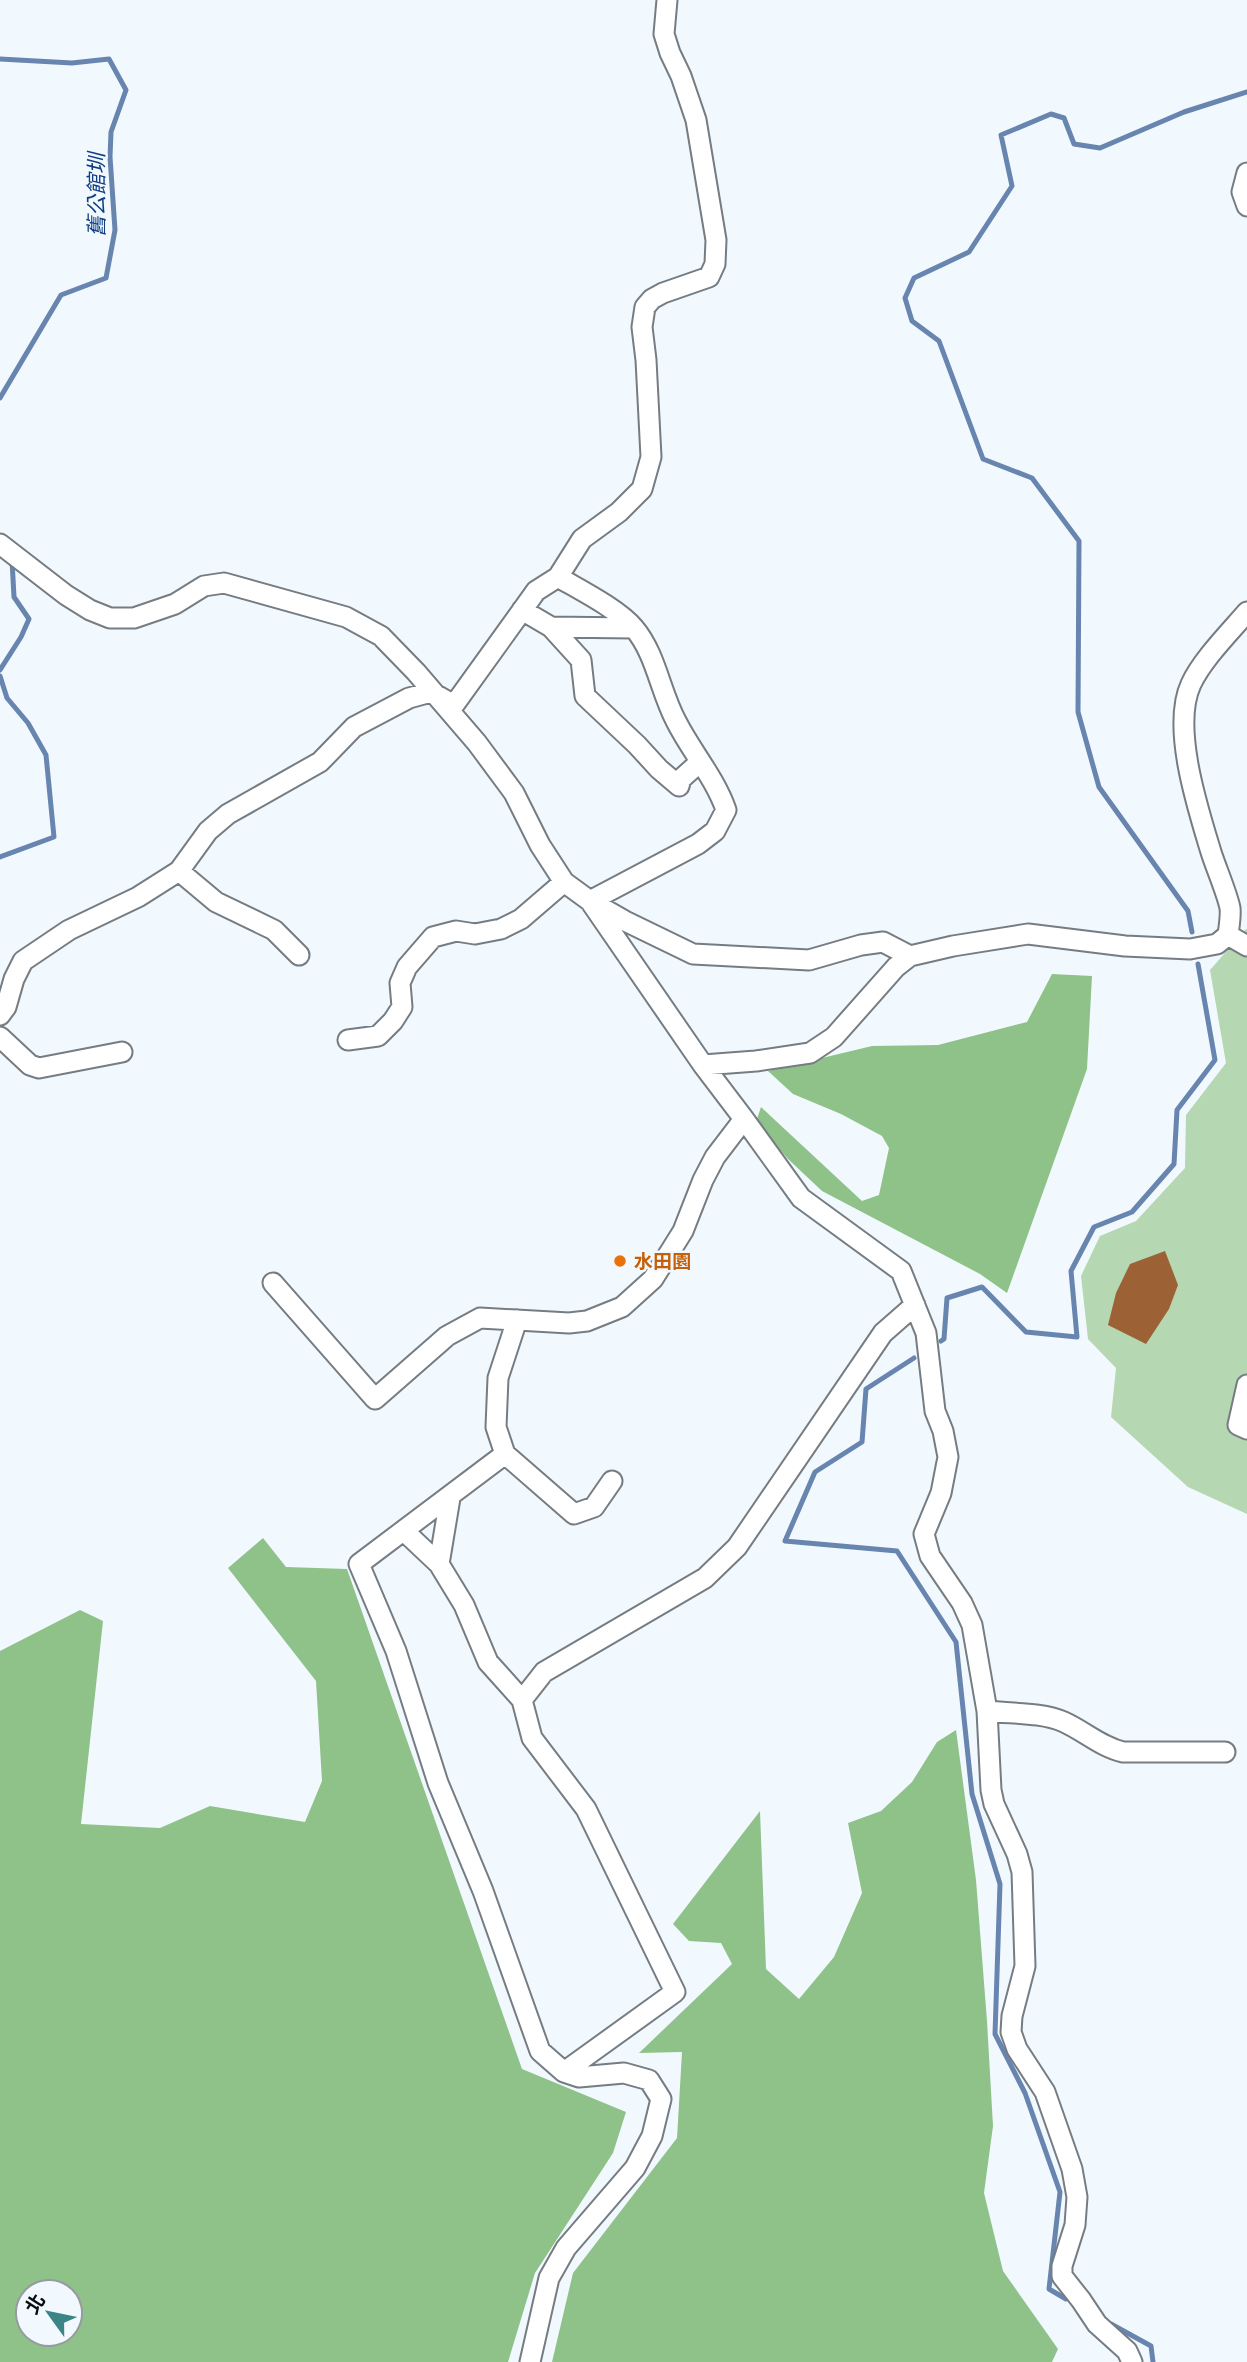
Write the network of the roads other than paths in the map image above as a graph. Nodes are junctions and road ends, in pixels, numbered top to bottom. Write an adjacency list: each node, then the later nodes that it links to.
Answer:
1 (667, 0): 5 (street)
2 (1247, 173): 3 (street)
3 (1247, 206)
4 (0, 544): 10 (street)
5 (558, 577): 6 (street); 9 (street)
6 (522, 610): 8 (street); 10 (street)
7 (1247, 612): 15 (street)
8 (551, 627): 9 (street); 11 (street)
9 (633, 628): 11 (street)
10 (431, 692): 12 (street); 13 (street)
11 (700, 762): 14 (street)
12 (179, 871): 17 (street); 19 (street)
13 (564, 882): 14 (street); 21 (street)
14 (590, 901): 18 (street); 23 (street)
15 (1228, 935): 16 (street); 18 (street)
16 (1247, 946)
17 (299, 955)
18 (910, 956): 23 (street)
19 (0, 1015)
20 (0, 1037): 22 (street)
21 (348, 1040)
22 (122, 1052)
23 (703, 1065): 24 (street)
24 (744, 1119): 26 (street); 27 (street)
25 (273, 1283): 27 (street)
26 (915, 1306): 35 (street); 36 (street)
27 (517, 1320): 30 (street)
28 (1247, 1385): 29 (street)
29 (1247, 1429)
30 (505, 1454): 31 (street); 32 (street)
31 (612, 1481)
32 (450, 1497): 33 (street); 34 (street)
33 (404, 1531): 34 (street); 38 (street)
34 (439, 1564): 35 (street)
35 (522, 1700): 38 (street)
36 (987, 1712): 37 (street); 40 (street)
37 (1225, 1752)
38 (564, 2072): 39 (street)
39 (530, 2362)
40 (1132, 2362)

